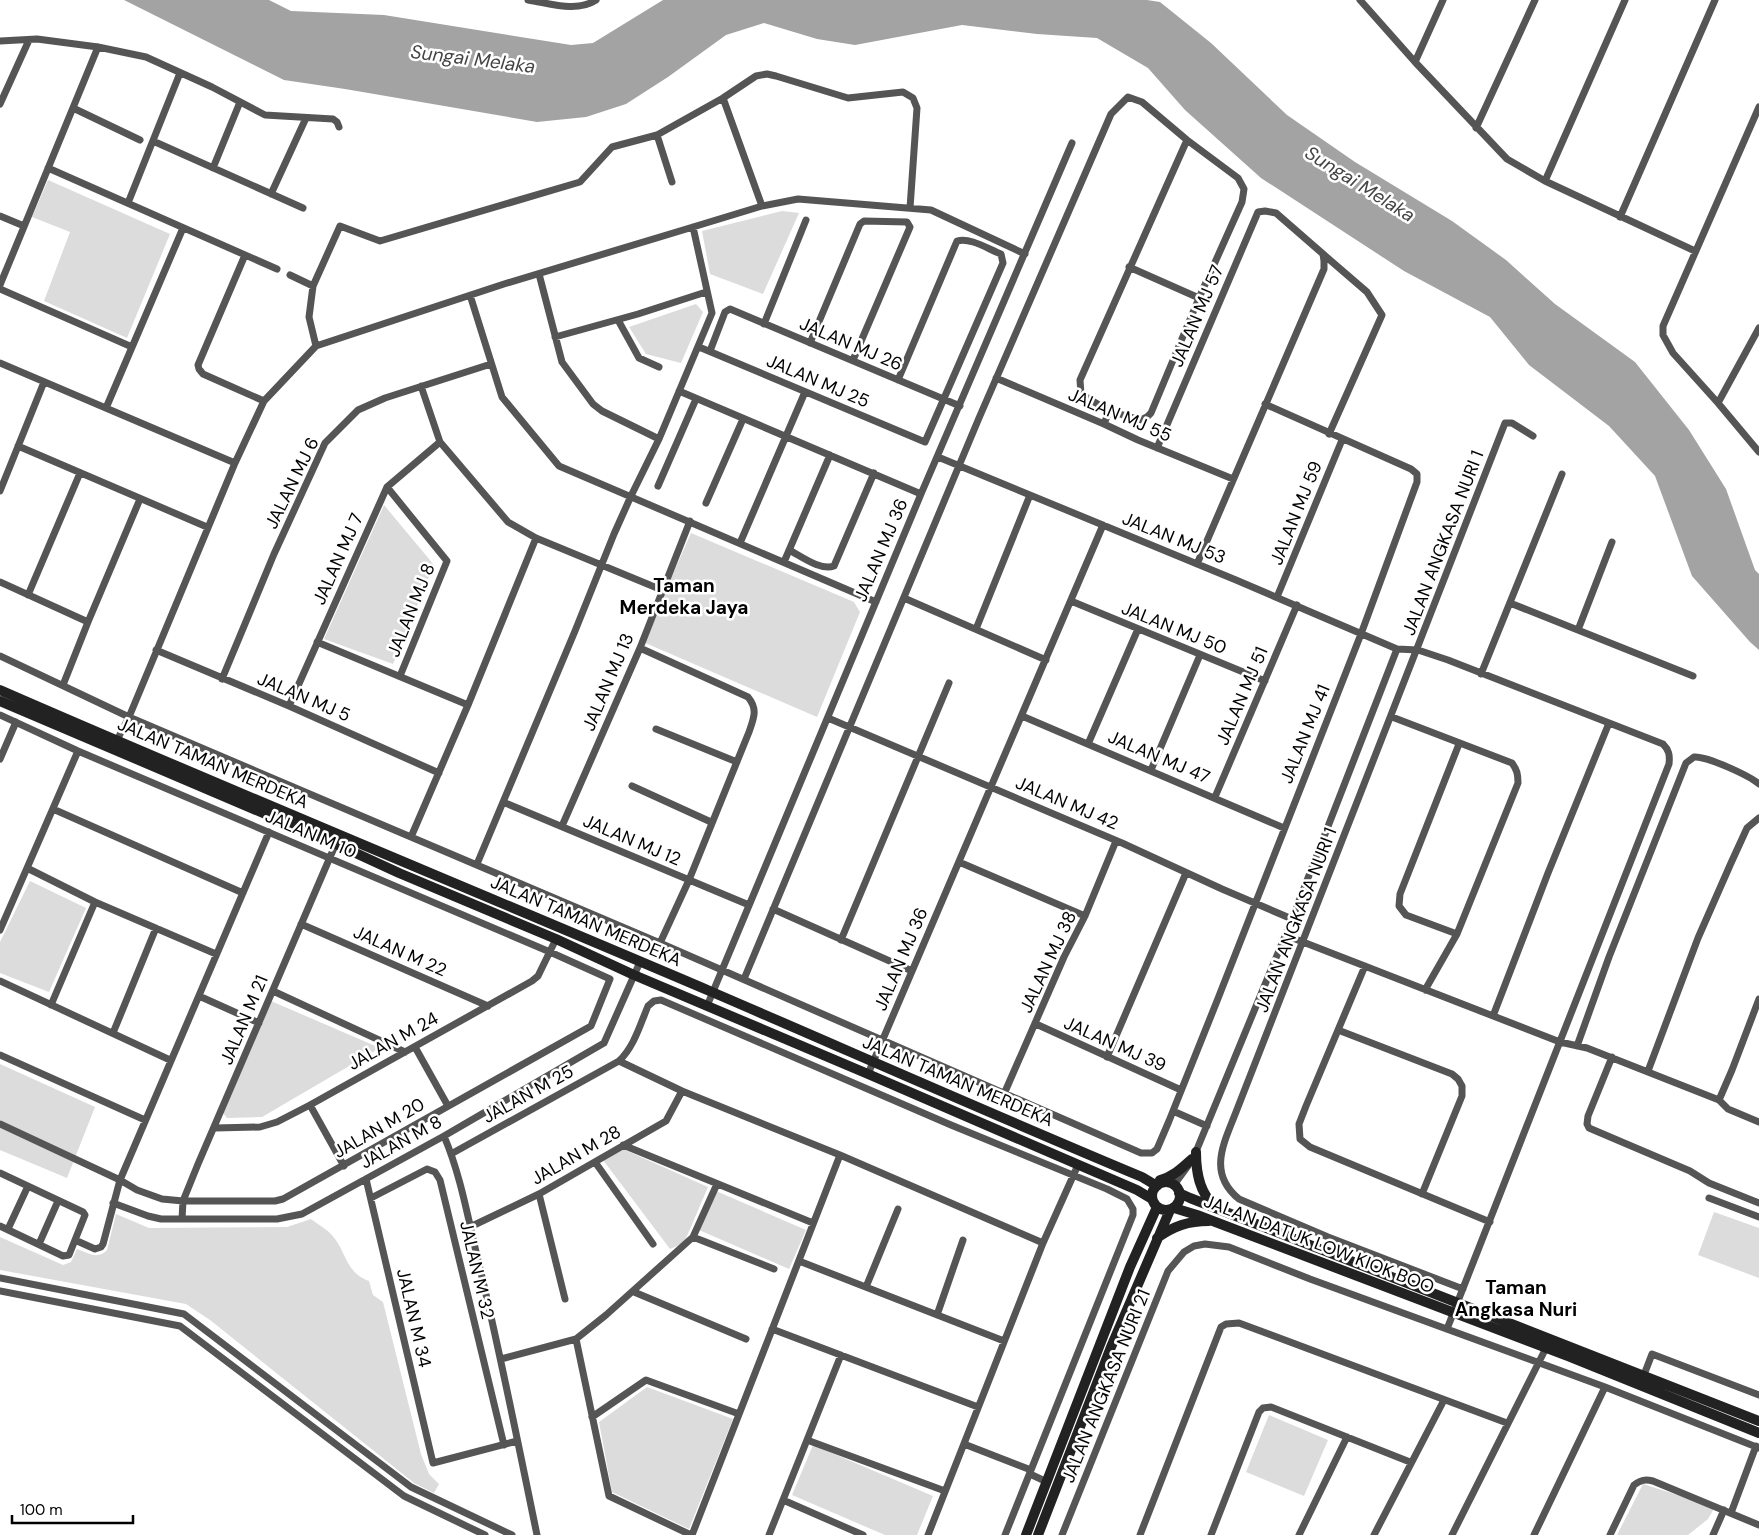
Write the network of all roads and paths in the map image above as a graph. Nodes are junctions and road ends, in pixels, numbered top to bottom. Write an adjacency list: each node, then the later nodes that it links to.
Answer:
1 (528, 0): 2 (street)
2 (596, 0)
3 (1360, 0): 11 (street)
4 (1443, 0): 11 (street)
5 (1535, 0): 20 (street)
6 (1625, 0): 28 (street)
7 (1715, 0): 36 (street)
8 (29, 40): 9 (street); 10 (street); 15 (street)
9 (0, 41)
10 (98, 47): 12 (street); 17 (street)
11 (1415, 62): 20 (street)
12 (180, 73): 14 (street); 24 (street)
13 (723, 98): 21 (street); 32 (street); 34 (street)
14 (240, 102): 18 (street); 27 (street)
15 (0, 104)
16 (1759, 107): 41 (street)
17 (73, 108): 22 (street); 26 (street)
18 (306, 118): 19 (street); 30 (street)
19 (338, 127)
20 (1476, 128): 28 (street)
21 (657, 135): 29 (street); 50 (street)
22 (140, 140)
23 (1187, 140): 45 (street); 54 (street); 69 (street)
24 (153, 141): 27 (street); 31 (street)
25 (1072, 143): 42 (street, JALAN MJ 36)
26 (48, 168): 31 (street); 38 (street)
27 (213, 168): 30 (street)
28 (1545, 181): 36 (street)
29 (672, 182)
30 (271, 194): 33 (street)
31 (128, 203): 40 (street)
32 (762, 206): 34 (street); 39 (street)
33 (304, 208)
34 (910, 208): 42 (street)
35 (0, 216): 38 (street)
36 (1620, 217): 41 (street)
37 (806, 220): 56 (street)
38 (24, 226): 49 (street)
39 (693, 227): 47 (street); 52 (street)
40 (183, 228): 44 (street); 62 (street)
41 (1696, 251): 78 (street)
42 (1025, 254): 80 (street, JALAN MJ 36)
43 (1322, 254): 79 (street); 85 (street); 92 (street, JALAN MJ 57)
44 (245, 255): 46 (street); 77 (street)
45 (1129, 267): 54 (street); 82 (street)
46 (277, 269)
47 (539, 274): 53 (street); 58 (street)
48 (290, 275): 50 (street)
49 (0, 285)
50 (313, 286): 61 (street)
51 (0, 289): 62 (street)
52 (706, 292): 55 (street); 63 (street)
53 (470, 295): 61 (street); 67 (street)
54 (1199, 298): 82 (street)
55 (618, 320): 58 (street); 68 (street)
56 (764, 324): 60 (street, JALAN MJ 26); 64 (street, JALAN MJ 26)
57 (1759, 328): 59 (street)
58 (555, 337): 88 (street)
59 (1757, 338): 78 (street)
60 (810, 343): 65 (street, JALAN MJ 26); 65 (street)
61 (316, 346): 77 (street)
62 (132, 347): 81 (street)
63 (699, 347): 64 (street, JALAN MJ 25); 73 (street)
64 (710, 351): 74 (street, JALAN MJ 25)
65 (853, 360): 70 (street, JALAN MJ 26)
66 (0, 363): 71 (street)
67 (491, 364): 72 (street, JALAN MJ 6); 107 (street)
68 (659, 367)
69 (996, 378): 84 (street, JALAN MJ 55); 97 (street)
70 (898, 380): 76 (street, JALAN MJ 26); 76 (street)
71 (44, 382): 81 (street); 91 (street)
72 (421, 386): 90 (street); 145 (street, JALAN MJ 6)
73 (679, 391): 75 (street); 88 (street)
74 (805, 392): 76 (street, JALAN MJ 25); 86 (street)
75 (696, 399): 83 (street); 102 (street)
76 (943, 399): 80 (street, JALAN MJ 26)
77 (264, 400): 96 (street)
78 (1718, 403): 93 (street)
79 (1265, 404): 85 (street, JALAN MJ 41); 101 (street)
80 (960, 406): 95 (street, JALAN MJ 36)
81 (106, 408): 96 (street)
82 (1109, 411): 84 (street)
83 (743, 419): 86 (street); 109 (street)
84 (1104, 424): 92 (street, JALAN MJ 55)
85 (1329, 434): 89 (street, JALAN MJ 41)
86 (786, 436): 94 (street); 115 (street)
87 (1533, 436): 138 (street, JALAN ANGKASA NURI 1)
88 (658, 439): 107 (street)
89 (1342, 440): 123 (street, JALAN MJ 59); 133 (street, JALAN MJ 41)
90 (440, 442): 103 (street, JALAN MJ 7); 113 (street)
91 (18, 446): 98 (street); 104 (street)
92 (1156, 448): 101 (street, JALAN MJ 55)
93 (1759, 452)
94 (830, 455): 99 (street); 116 (street)
95 (938, 457): 97 (street, JALAN MJ 53); 105 (street, JALAN MJ 36)
96 (235, 462): 112 (street)
97 (959, 466): 106 (street, JALAN MJ 53); 124 (street)
98 (80, 473): 108 (street); 122 (street)
99 (874, 473): 105 (street); 116 (street)
100 (1562, 474): 127 (street)
101 (1232, 478): 119 (street)
102 (658, 486)
103 (387, 487): 134 (street, JALAN MJ 7); 143 (street, JALAN MJ 8)
104 (0, 492)
105 (921, 494): 126 (street, JALAN MJ 36)
106 (1030, 495): 111 (street, JALAN MJ 53); 130 (street)
107 (631, 496): 110 (street); 118 (street)
108 (140, 499): 112 (street); 129 (street)
109 (706, 503)
110 (690, 522): 115 (street); 121 (street, JALAN MJ 13)
111 (1103, 525): 119 (street, JALAN MJ 53); 125 (street, JALAN MJ 36)
112 (207, 527): 137 (street)
113 (536, 538): 118 (street); 151 (street)
114 (1612, 542): 132 (street)
115 (740, 543): 117 (street)
116 (789, 550): 117 (street)
117 (784, 562): 126 (street)
118 (602, 564): 121 (street); 175 (street)
119 (1197, 564): 123 (street, JALAN MJ 53)
120 (0, 582): 122 (street)
121 (662, 590): 135 (street, JALAN MJ 13)
122 (28, 595): 129 (street)
123 (1277, 597): 128 (street, JALAN MJ 53)
124 (904, 598): 130 (street); 160 (street)
125 (1070, 601): 131 (street, JALAN MJ 50); 141 (street, JALAN MJ 36)
126 (876, 602): 157 (street, JALAN MJ 36)
127 (1510, 603): 132 (street); 142 (street)
128 (1297, 605): 133 (street, JALAN MJ 53); 146 (street, JALAN MJ 51)
129 (88, 622): 148 (street)
130 (976, 629): 141 (street)
131 (1138, 629): 139 (street, JALAN MJ 50); 162 (street)
132 (1578, 630): 144 (street)
133 (1361, 634): 136 (street, JALAN MJ 53); 180 (street, JALAN MJ 41)
134 (317, 642): 143 (street); 152 (street, JALAN MJ 7)
135 (640, 648): 168 (street); 179 (street, JALAN MJ 13)
136 (1397, 649): 138 (street, JALAN MJ 53); 197 (street)
137 (156, 650): 145 (street, JALAN MJ 5); 154 (street)
138 (1418, 650): 142 (street, JALAN MJ 53); 156 (street, JALAN ANGKASA NURI 1)
139 (1200, 655): 146 (street, JALAN MJ 50); 169 (street)
140 (0, 656): 148 (street)
141 (1046, 660): 155 (street, JALAN MJ 36)
142 (1481, 674): 159 (street, JALAN MJ 53)
143 (400, 676): 151 (street)
144 (1693, 676)
145 (222, 679): 152 (street, JALAN MJ 5)
146 (1265, 681): 174 (street, JALAN MJ 51)
147 (949, 683): 166 (street)
148 (63, 685): 154 (street)
149 (0, 690): 164 (main road, JALAN TAMAN MERDEKA)
150 (0, 701): 164 (main road, JALAN TAMAN MERDEKA)
151 (468, 705): 170 (street)
152 (289, 706): 170 (street, JALAN MJ 5)
153 (0, 715): 158 (street, JALAN M 10)
154 (129, 716): 164 (street); 182 (street)
155 (1022, 716): 162 (street, JALAN MJ 47); 173 (street, JALAN MJ 36)
156 (1392, 717): 163 (street); 205 (street, JALAN ANGKASA NURI 1)
157 (828, 718): 160 (street, JALAN MJ 42); 194 (street, JALAN MJ 36)
158 (16, 722): 165 (street, JALAN M 10); 167 (street)
159 (1609, 723): 225 (street); 231 (street, JALAN MJ 53)
160 (850, 727): 166 (street, JALAN MJ 42); 195 (street)
161 (656, 729): 168 (street)
162 (1088, 744): 169 (street, JALAN MJ 47)
163 (1459, 744): 201 (street); 201 (street)
164 (115, 745): 183 (main road, JALAN TAMAN MERDEKA)
165 (78, 751): 176 (street); 181 (street, JALAN M 10)
166 (919, 756): 173 (street, JALAN MJ 42); 204 (street)
167 (0, 759)
168 (737, 762): 178 (street)
169 (1151, 770): 174 (street, JALAN MJ 47)
170 (439, 773): 182 (street)
171 (1759, 784): 232 (street)
172 (632, 786): 178 (street)
173 (991, 787): 184 (street, JALAN MJ 42); 186 (street, JALAN MJ 36)
174 (1215, 797): 180 (street, JALAN MJ 47)
175 (504, 802): 179 (street, JALAN MJ 12); 187 (street)
176 (53, 809): 188 (street); 191 (street)
177 (1759, 818): 241 (street)
178 (711, 822): 190 (street)
179 (562, 826): 190 (street, JALAN MJ 12)
180 (1284, 828): 193 (street, JALAN MJ 41)
181 (269, 832): 185 (street, JALAN M 10); 191 (street)
182 (411, 837): 187 (street)
183 (338, 839): 185 (street, JALAN M 21); 203 (main road, JALAN TAMAN MERDEKA); 209 (main road, JALAN TAMAN MERDEKA)
184 (1116, 841): 189 (street, JALAN MJ 42); 196 (street, JALAN MJ 38)
185 (330, 858): 198 (street, JALAN M 21); 207 (street, JALAN M 10)
186 (959, 862): 196 (street); 212 (street, JALAN MJ 36)
187 (477, 864): 206 (street)
188 (27, 868): 192 (street); 199 (street)
189 (1186, 873): 193 (street, JALAN MJ 42); 236 (street)
190 (689, 880): 194 (street, JALAN MJ 12); 206 (street)
191 (243, 893): 208 (street)
192 (95, 902): 200 (street); 222 (street)
193 (1255, 904): 197 (street, JALAN MJ 42); 243 (street, JALAN MJ 41)
194 (749, 905): 211 (street, JALAN MJ 36)
195 (773, 909): 204 (street); 215 (street)
196 (1085, 916): 227 (street, JALAN MJ 38)
197 (1292, 919): 202 (street)
198 (301, 924): 218 (street, JALAN M 21); 223 (street, JALAN M 22)
199 (1, 925)
200 (156, 928): 208 (street); 229 (street)
201 (1457, 934): 217 (street)
202 (1285, 935): 205 (street); 253 (street)
203 (556, 939): 207 (street); 213 (main road, JALAN TAMAN MERDEKA)
204 (841, 940): 212 (street)
205 (1304, 942): 210 (street); 305 (street, JALAN ANGKASA NURI 1)
206 (660, 943): 211 (street)
207 (550, 952): 214 (street, JALAN M 10); 223 (street, JALAN M 24)
208 (216, 954): 220 (street)
209 (640, 962): 213 (street, JALAN M 8); 219 (main road, JALAN TAMAN MERDEKA)
210 (1365, 966): 217 (street); 228 (street)
211 (722, 970): 215 (street); 219 (street, JALAN MJ 36)
212 (912, 971): 230 (street, JALAN MJ 36)
213 (634, 975): 224 (main road, JALAN TAMAN MERDEKA); 255 (street, JALAN M 8)
214 (610, 979): 248 (street, JALAN M 20)
215 (744, 979): 230 (street)
216 (0, 981): 222 (street)
217 (1425, 990): 225 (street)
218 (273, 992): 226 (street, JALAN M 21); 234 (street)
219 (713, 992): 224 (street, JALAN MJ 36); 240 (main road, JALAN TAMAN MERDEKA)
220 (199, 996): 226 (street); 238 (street)
221 (1759, 999): 246 (street)
222 (51, 1005): 229 (street)
223 (488, 1006): 233 (street, JALAN M 24)
224 (707, 1006): 242 (main road, JALAN TAMAN MERDEKA)
225 (1493, 1016): 231 (street)
226 (259, 1023): 254 (street, JALAN M 21)
227 (1036, 1024): 236 (street, JALAN MJ 39); 245 (street, JALAN MJ 38)
228 (1338, 1030): 274 (street); 274 (street)
229 (113, 1034): 238 (street)
230 (883, 1040): 240 (street, JALAN MJ 36); 245 (street)
231 (1560, 1042): 232 (street); 288 (street)
232 (1576, 1046): 237 (street)
233 (415, 1047): 234 (street, JALAN M 24); 248 (street)
234 (405, 1052): 247 (street, JALAN M 24)
235 (0, 1056): 250 (street)
236 (1107, 1057): 243 (street, JALAN MJ 39)
237 (1612, 1057): 241 (street); 280 (street)
238 (170, 1060): 250 (street)
239 (619, 1061): 244 (street); 257 (street, JALAN M 25); 264 (street)
240 (874, 1063): 242 (street, JALAN MJ 36); 265 (main road, JALAN TAMAN MERDEKA)
241 (1648, 1071): 246 (street)
242 (868, 1074): 261 (main road, JALAN TAMAN MERDEKA)
243 (1181, 1090): 249 (street, JALAN MJ 41)
244 (682, 1091): 256 (street, JALAN M 28); 258 (street)
245 (1004, 1094): 249 (street, JALAN MJ 41)
246 (1719, 1100): 251 (street)
247 (310, 1105): 254 (street, JALAN M 24); 262 (street)
248 (448, 1106): 262 (street, JALAN M 20)
249 (1173, 1111): 253 (street)
250 (145, 1120): 267 (street)
251 (1759, 1122)
252 (0, 1124): 267 (street, JALAN M 20)
253 (1207, 1126): 259 (street)
254 (215, 1128): 278 (street, JALAN M 21)
255 (444, 1136): 257 (street); 266 (street, JALAN M 8)
256 (623, 1145): 260 (street, JALAN M 28); 268 (street)
257 (452, 1154): 291 (street)
258 (840, 1156): 289 (street); 298 (street)
259 (1194, 1156): 265 (main road); 271 (street); 284 (main road)
260 (595, 1162): 273 (street, JALAN M 28); 300 (street)
261 (1078, 1165): 264 (street); 272 (main road, JALAN TAMAN MERDEKA)
262 (344, 1166): 278 (street, JALAN M 20)
263 (0, 1173): 269 (street)
264 (1073, 1175): 298 (street); 337 (street)
265 (1142, 1177): 270 (main road, JALAN TAMAN MERDEKA)
266 (366, 1179): 275 (street, JALAN M 34); 286 (street, JALAN M 8)
267 (120, 1180): 278 (street, JALAN M 20); 281 (street)
268 (717, 1184): 289 (street); 294 (street)
269 (28, 1186): 277 (street); 292 (street)
270 (1157, 1186): 271 (main road); 279 (main road)
271 (1177, 1189): 283 (main road); 284 (main road, JALAN DATUK LOW KIOK BOO)
272 (1137, 1190): 279 (main road, JALAN TAMAN MERDEKA); 293 (main road)
273 (539, 1194): 291 (street, JALAN M 28); 308 (street)
274 (1422, 1194): 288 (street)
275 (371, 1198): 334 (street, JALAN M 34); 334 (street, JALAN M 32)
276 (1709, 1198): 285 (street)
277 (58, 1200): 296 (street); 299 (street)
278 (183, 1201): 286 (street, JALAN M 21)
279 (1154, 1203): 283 (main road); 293 (main road)
280 (1759, 1203)
281 (113, 1204): 286 (street, JALAN M 8); 296 (street)
282 (898, 1209): 304 (street)
283 (1172, 1209): 287 (main road, JALAN DATUK LOW KIOK BOO); 295 (main road)
284 (1220, 1210): 309 (main road, JALAN DATUK LOW KIOK BOO)
285 (1759, 1217)
286 (182, 1219)
287 (1215, 1221): 295 (main road); 309 (main road, JALAN DATUK LOW KIOK BOO)
288 (1490, 1222): 305 (street)
289 (814, 1223): 301 (street)
290 (0, 1226): 292 (street)
291 (470, 1227): 318 (street)
292 (8, 1229): 299 (street)
293 (1144, 1236): 338 (main road)
294 (694, 1237): 302 (street); 307 (street)
295 (1156, 1239): 352 (main road)
296 (76, 1240): 299 (street)
297 (963, 1240): 310 (street)
298 (1043, 1243): 315 (street)
299 (39, 1244)
300 (653, 1244)
301 (799, 1261): 304 (street); 311 (street)
302 (774, 1269)
303 (0, 1278): 344 (street)
304 (866, 1287): 310 (street)
305 (1463, 1289): 309 (street)
306 (0, 1291): 343 (street)
307 (634, 1292): 313 (street); 314 (street)
308 (565, 1299)
309 (1456, 1308): 312 (street); 316 (main road, JALAN DATUK LOW KIOK BOO)
310 (937, 1315): 315 (street)
311 (772, 1329): 317 (street); 325 (street)
312 (1448, 1329): 319 (street); 353 (street, JALAN ANGKASA NURI 21)
313 (746, 1339)
314 (576, 1340): 318 (street); 326 (street)
315 (1004, 1341): 324 (street)
316 (1548, 1343): 319 (street); 320 (main road, JALAN DATUK LOW KIOK BOO)
317 (840, 1355): 324 (street); 331 (street)
318 (502, 1359): 332 (street)
319 (1538, 1363): 321 (street); 328 (street)
320 (1642, 1381): 322 (street); 327 (main road, JALAN DATUK LOW KIOK BOO); 329 (main road, JALAN DATUK LOW KIOK BOO)
321 (1605, 1388): 335 (street); 359 (street)
322 (1759, 1395)
323 (1444, 1400): 328 (street); 336 (street); 354 (street)
324 (978, 1408): 333 (street)
325 (739, 1414): 326 (street); 346 (street)
326 (592, 1417): 346 (street)
327 (1759, 1421)
328 (1507, 1423): 358 (street)
329 (1759, 1433)
330 (1347, 1437): 336 (street); 355 (street); 356 (street)
331 (807, 1440): 339 (street); 340 (street)
332 (517, 1441): 334 (street); 345 (street)
333 (964, 1444): 337 (street); 339 (street)
334 (504, 1445)
335 (1758, 1447): 341 (street)
336 (1410, 1462): 357 (street)
337 (1030, 1472): 338 (street); 350 (street)
338 (1047, 1482): 351 (main road)
339 (945, 1491): 349 (street)
340 (783, 1500): 347 (street); 348 (street)
341 (1728, 1512): 342 (street); 360 (street); 361 (street)
342 (1759, 1525)
343 (485, 1535)
344 (512, 1535)
345 (537, 1535)
346 (691, 1535)
347 (769, 1535)
348 (863, 1535)
349 (928, 1535)
350 (1005, 1535)
351 (1026, 1535)
352 (1038, 1535)
353 (1062, 1535)
354 (1140, 1535)
355 (1211, 1535)
356 (1299, 1535)
357 (1374, 1535)
358 (1452, 1535)
359 (1534, 1535)
360 (1610, 1535)
361 (1714, 1535)

